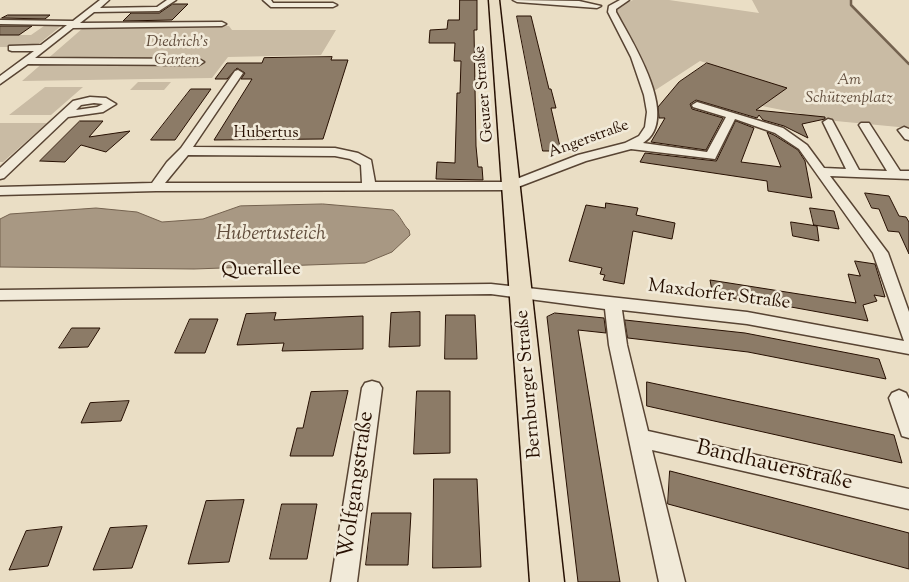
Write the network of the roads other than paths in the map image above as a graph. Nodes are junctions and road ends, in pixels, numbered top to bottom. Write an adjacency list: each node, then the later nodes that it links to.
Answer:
1 (105, 0): 9 (street)
2 (172, 0): 9 (street)
3 (267, 0): 7 (street)
4 (494, 0): 32 (main road, Geuzer Straße)
5 (518, 0): 8 (street)
6 (626, 0): 24 (street, Angerstraße)
7 (333, 5)
8 (597, 6)
9 (92, 10): 12 (street)
10 (0, 22): 12 (street)
11 (222, 24): 12 (street)
12 (73, 25): 14 (street)
13 (12, 48): 14 (street)
14 (44, 48): 15 (street)
15 (25, 61): 16 (street); 18 (street)
16 (199, 62)
17 (238, 73): 25 (street)
18 (0, 81)
19 (698, 105): 21 (street)
20 (67, 114): 29 (street)
21 (732, 115): 24 (street); 26 (street)
22 (828, 122): 28 (street)
23 (865, 125): 27 (street)
24 (631, 145): 32 (street, Angerstraße)
25 (186, 151): 31 (street, Hubertus); 33 (street)
26 (822, 173): 28 (street); 38 (street)
27 (895, 173): 28 (street); 30 (street)
28 (854, 174)
29 (0, 175)
30 (909, 175)
31 (369, 186): 32 (street); 33 (street)
32 (510, 186): 35 (main road, Bernburger Straße)
33 (156, 187): 34 (street)
34 (0, 190)
35 (522, 293): 36 (street, Querallee); 37 (street, Maxdorfer Straße); 46 (main road, Bernburger Straße)
36 (0, 295)
37 (613, 304): 39 (street, Maxdorfer Straße); 43 (street)
38 (909, 336)
39 (909, 348)
40 (372, 388): 45 (street, Wolfgangstraße)
41 (899, 398): 42 (street)
42 (909, 430)
43 (639, 438): 44 (street, Bandhauerstraße); 47 (street)
44 (909, 499)
45 (344, 582)
46 (547, 582)
47 (672, 582)

